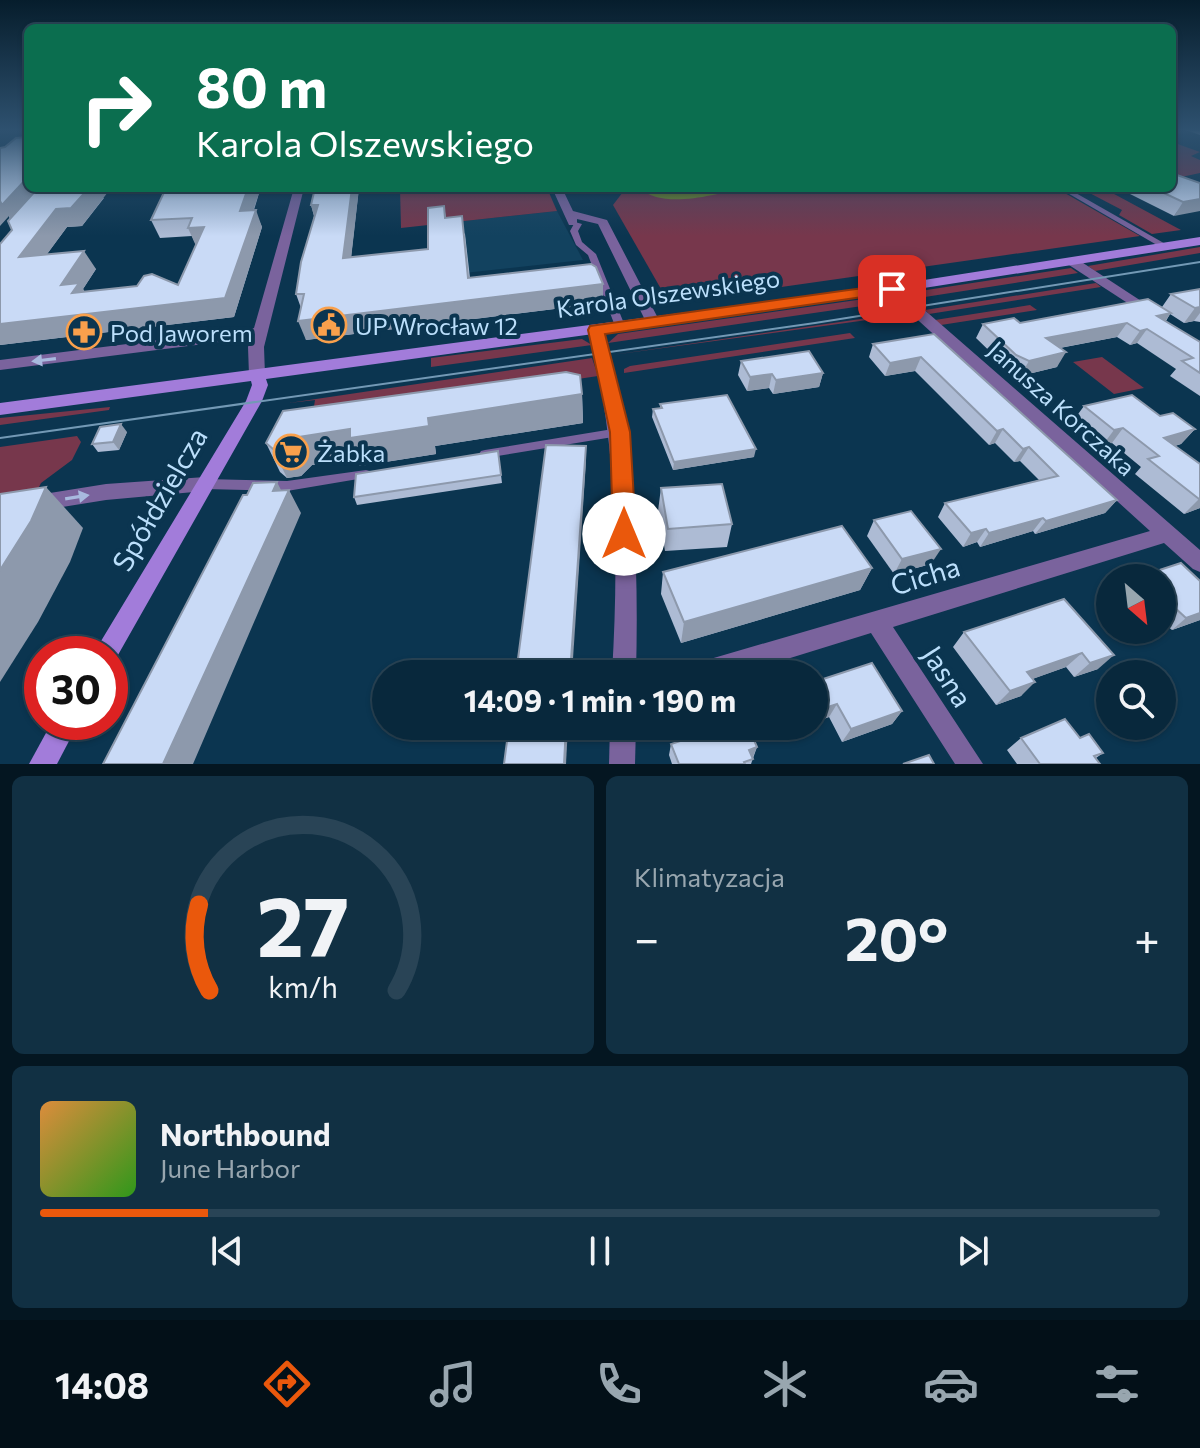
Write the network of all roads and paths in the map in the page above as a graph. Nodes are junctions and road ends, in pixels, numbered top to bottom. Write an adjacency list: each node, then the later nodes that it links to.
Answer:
1 (298, 192): 15 (street)
2 (559, 192): 4 (street)
3 (1069, 192): 8 (lane)
4 (568, 213): 5 (street); 6 (street)
5 (578, 224): 6 (street); 13 (lane)
6 (607, 229): 12 (street)
7 (1200, 241): 8 (street, Karola Olszewskiego)
8 (1165, 246): 9 (street, Karola Olszewskiego)
9 (1073, 262): 10 (street, Karola Olszewskiego); 11 (street)
10 (892, 289): 12 (street, Karola Olszewskiego); 24 (street, Janusza Korczaka)
11 (1164, 320)
12 (653, 322): 13 (street, Karola Olszewskiego)
13 (620, 326): 14 (street, Karola Olszewskiego)
14 (596, 330): 17 (street, Karola Olszewskiego); 19 (street)
15 (261, 332): 16 (street, one-way to 16); 17 (street)
16 (0, 365)
17 (257, 375): 18 (street, Karola Olszewskiego); 22 (street, Spółdzielcza)
18 (0, 409)
19 (620, 432): 20 (lane); 28 (street)
20 (467, 457)
21 (374, 472): 22 (lane)
22 (205, 484): 23 (street, one-way to 22); 27 (street, Spółdzielcza)
23 (0, 509)
24 (1167, 534): 25 (street, Janusza Korczaka); 26 (street, Cicha)
25 (1200, 563)
26 (876, 621): 29 (street, Cicha); 34 (street, Jasna)
27 (116, 636)
28 (624, 660)
29 (746, 660)
30 (56, 740): 32 (street)
31 (623, 740): 33 (street)
32 (42, 764)
33 (622, 764)
34 (970, 764)

